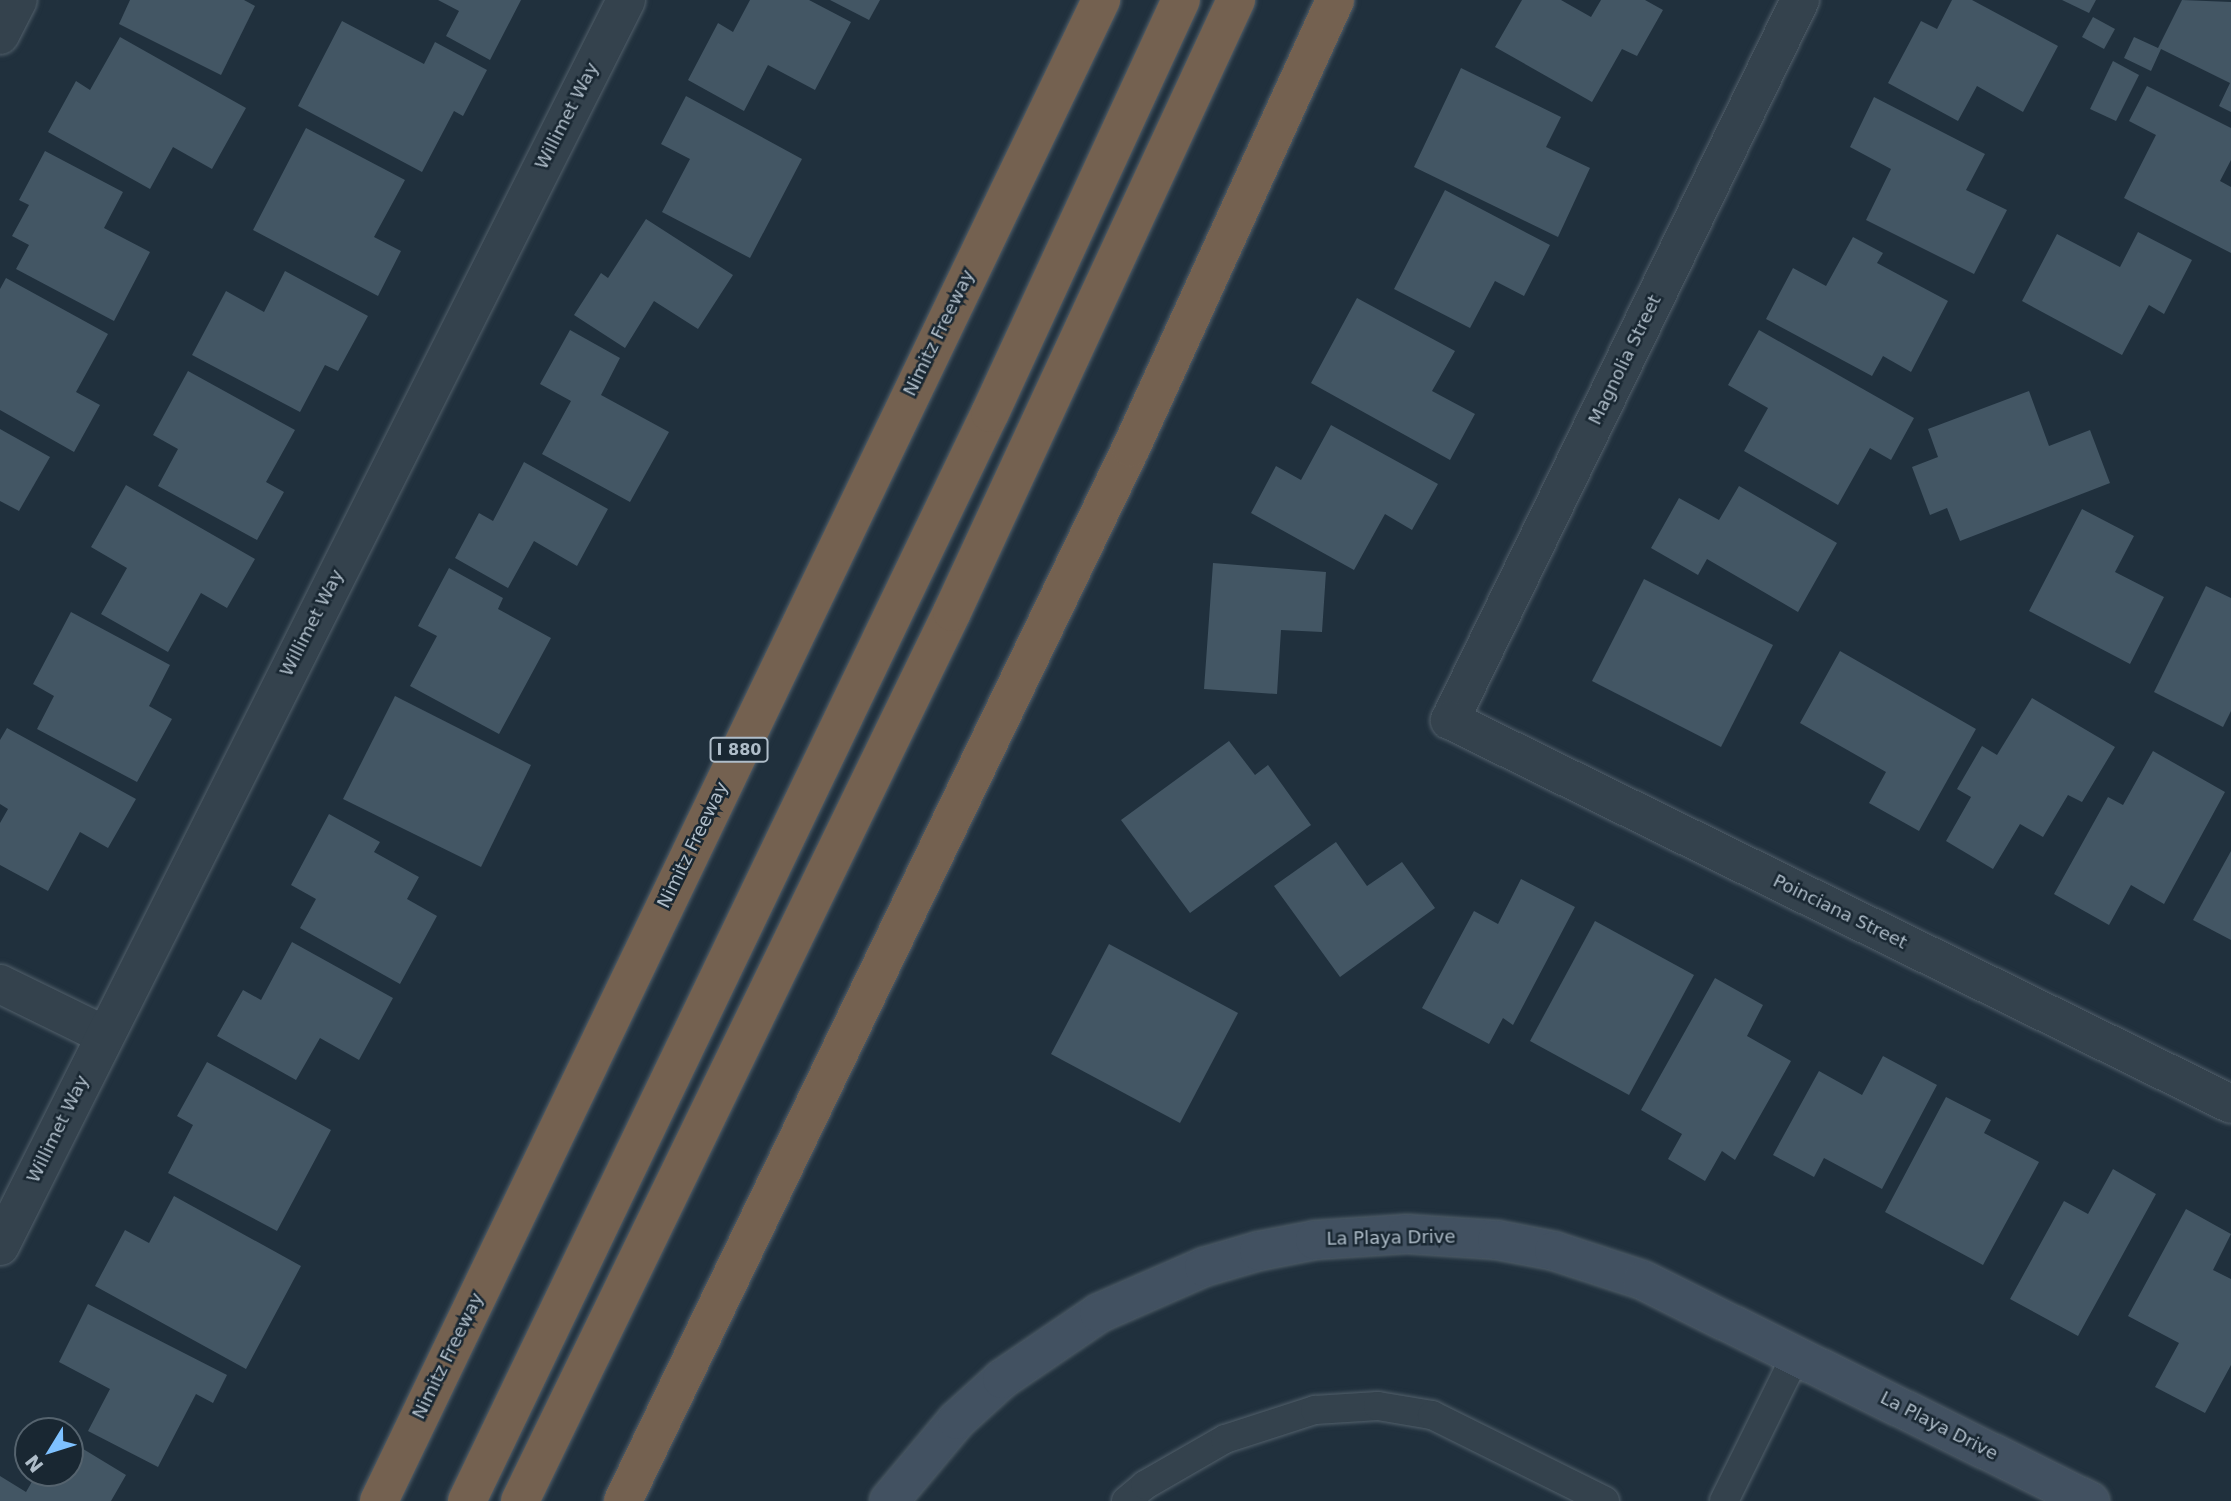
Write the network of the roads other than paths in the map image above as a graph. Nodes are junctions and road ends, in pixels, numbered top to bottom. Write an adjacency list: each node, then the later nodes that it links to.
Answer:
1 (18, 0): 8 (street)
2 (625, 0): 11 (street, Willimet Way)
3 (1101, 0): 15 (highway, Nimitz Freeway / I 880)
4 (1181, 0): 16 (highway)
5 (1236, 0): 17 (highway)
6 (1335, 0): 18 (highway)
7 (1800, 0): 9 (street, Magnolia Street)
8 (0, 35)
9 (1450, 720): 12 (street, Poinciana Street)
10 (0, 984): 11 (street)
11 (104, 1035): 13 (street, Willimet Way)
12 (2231, 1104)
13 (0, 1246)
14 (1796, 1355): 19 (main road, La Playa Drive); 22 (lane); 23 (main road, La Playa Drive)
15 (379, 1501)
16 (467, 1501)
17 (520, 1501)
18 (623, 1501)
19 (889, 1501)
20 (1126, 1501): 21 (lane)
21 (1605, 1501)
22 (1724, 1501)
23 (2090, 1501)

